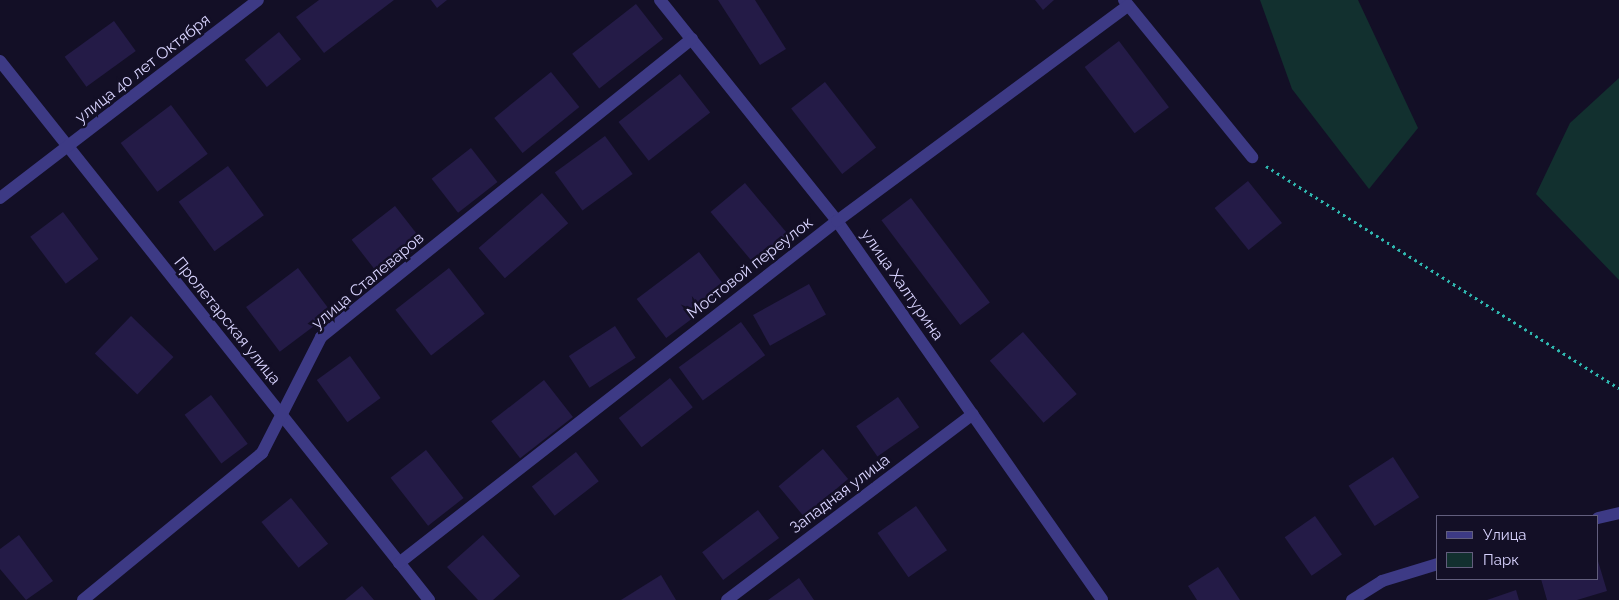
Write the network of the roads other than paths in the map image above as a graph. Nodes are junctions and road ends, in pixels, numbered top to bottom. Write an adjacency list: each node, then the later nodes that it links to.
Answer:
1 (258, 0): 6 (street, улица 40 лет Октября)
2 (660, 0): 4 (street, улица Халтурина)
3 (1126, 3): 7 (street); 9 (street, Мостовой переулок)
4 (692, 40): 9 (street, улица Халтурина); 10 (street, улица Сталеваров)
5 (0, 61): 6 (street, Пролетарская улица)
6 (64, 146): 8 (street, улица 40 лет Октября); 10 (street, Пролетарская улица)
7 (1252, 157)
8 (0, 198)
9 (837, 221): 11 (street, улица Халтурина); 14 (street, Мостовой переулок)
10 (280, 412): 14 (street, Пролетарская улица); 16 (street, улица Сталеваров)
11 (973, 414): 18 (street, Западная улица); 19 (street, улица Халтурина)
12 (1619, 513): 13 (street)
13 (1599, 518)
14 (399, 563): 17 (street, Пролетарская улица)
15 (1436, 565): 20 (street)
16 (83, 600)
17 (430, 600)
18 (727, 600)
19 (1102, 600)
20 (1352, 600)

